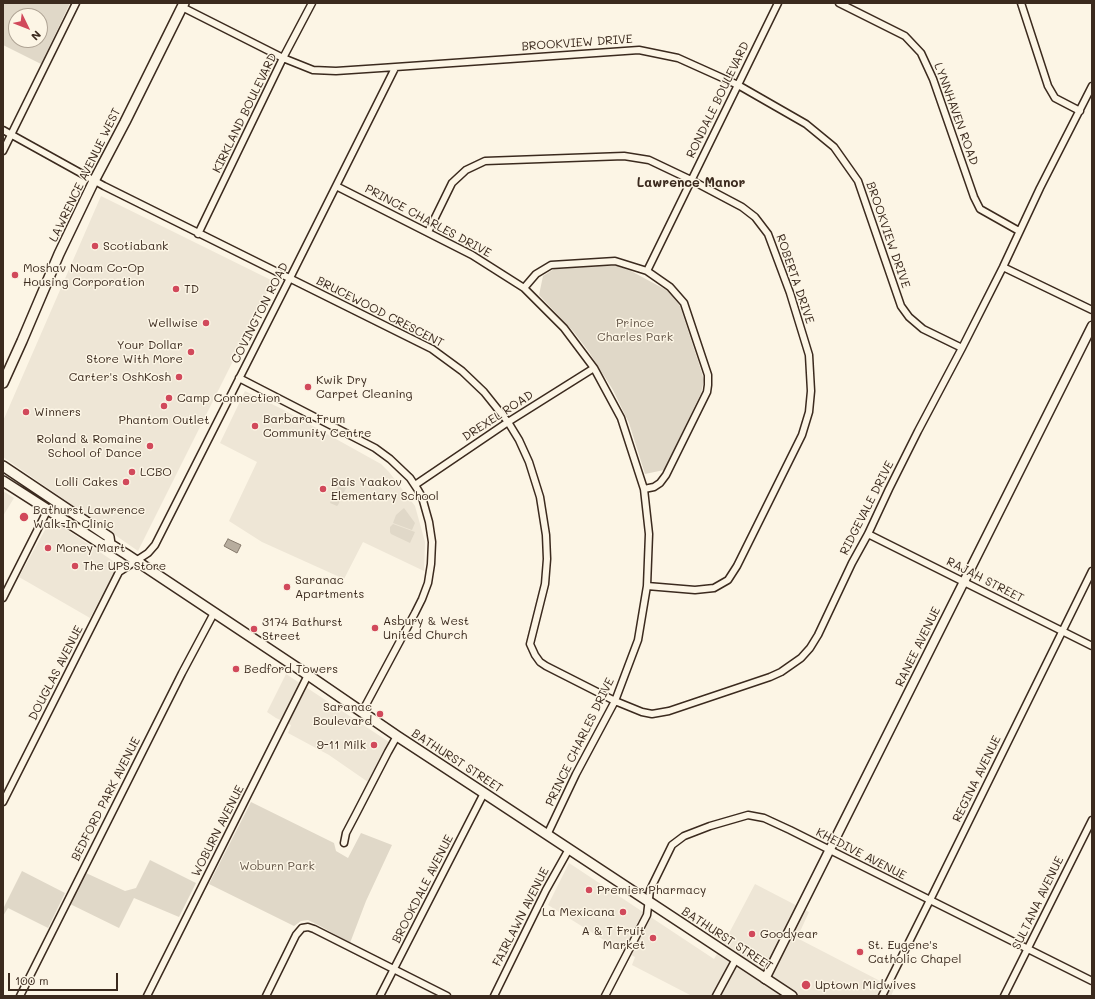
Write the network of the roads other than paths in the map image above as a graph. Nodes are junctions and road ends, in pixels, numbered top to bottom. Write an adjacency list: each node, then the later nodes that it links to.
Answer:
1 (76, 3): 13 (street)
2 (312, 3): 7 (street, KIRKLAND BOULEVARD)
3 (778, 3): 9 (street, RONDALE BOULEVARD)
4 (838, 3): 18 (street, LYNNHAVEN ROAD)
5 (1021, 3): 11 (street)
6 (183, 5): 7 (street, BROOKVIEW DRIVE); 16 (main road, LAWRENCE AVENUE WEST)
7 (283, 58): 8 (street, BROOKVIEW DRIVE); 20 (street, KIRKLAND BOULEVARD)
8 (395, 68): 9 (street, BROOKVIEW DRIVE); 17 (street, COVINGTON ROAD)
9 (738, 85): 15 (street, RONDALE BOULEVARD); 27 (street, BROOKVIEW DRIVE)
10 (1092, 86): 11 (street, RIDGEVALE DRIVE)
11 (1080, 111): 18 (street, RIDGEVALE DRIVE)
12 (3, 130): 13 (street, BRUCEWOOD CRESCENT)
13 (12, 134): 14 (street); 16 (street, BRUCEWOOD CRESCENT)
14 (3, 152)
15 (691, 180): 19 (street, ROBERTA DRIVE); 22 (street, RONDALE BOULEVARD); 42 (street, ROBERTA DRIVE)
16 (94, 181): 20 (street, BRUCEWOOD CRESCENT); 30 (main road, LAWRENCE AVENUE WEST)
17 (336, 186): 19 (street, PRINCE CHARLES DRIVE); 23 (street, COVINGTON ROAD)
18 (1019, 231): 21 (street, RIDGEVALE DRIVE)
19 (428, 232): 24 (street, PRINCE CHARLES DRIVE)
20 (198, 234): 23 (street, BRUCEWOOD CRESCENT)
21 (1003, 267): 25 (street); 27 (street, RIDGEVALE DRIVE)
22 (647, 271): 24 (street); 35 (street)
23 (290, 278): 29 (street, COVINGTON ROAD); 31 (street, BRUCEWOOD CRESCENT)
24 (524, 288): 28 (street, PRINCE CHARLES DRIVE)
25 (1092, 310)
26 (1092, 326): 41 (street, RANEE AVENUE)
27 (962, 348): 37 (street, RIDGEVALE DRIVE)
28 (594, 368): 31 (street, DREXEL ROAD); 35 (street, PRINCE CHARLES DRIVE)
29 (239, 378): 34 (street); 39 (street, COVINGTON ROAD)
30 (3, 383)
31 (508, 422): 34 (street, DREXEL ROAD); 48 (street, BRUCEWOOD CRESCENT)
32 (3, 466): 38 (main road, BATHURST STREET)
33 (3, 481): 36 (main road, BATHURST STREET)
34 (415, 485): 49 (street)
35 (644, 489): 42 (street, PRINCE CHARLES DRIVE)
36 (48, 509): 38 (main road, BATHURST STREET); 43 (street)
37 (868, 534): 41 (street, RAJAH STREET); 48 (street, RIDGEVALE DRIVE)
38 (110, 544): 39 (main road, BATHURST STREET)
39 (136, 561): 44 (main road, BATHURST STREET); 52 (street, DOUGLAS AVENUE)
40 (1092, 571): 45 (street, REGINA AVENUE)
41 (964, 582): 45 (street, RAJAH STREET); 57 (street, RANEE AVENUE)
42 (647, 586): 48 (street, PRINCE CHARLES DRIVE)
43 (3, 598)
44 (214, 613): 47 (main road, BATHURST STREET); 65 (street, BEDFORD PARK AVENUE)
45 (1062, 631): 46 (street, RAJAH STREET); 58 (street, REGINA AVENUE)
46 (1092, 646)
47 (308, 675): 49 (main road, BATHURST STREET); 66 (street, WOBURN AVENUE)
48 (615, 701): 54 (street, PRINCE CHARLES DRIVE)
49 (362, 712): 50 (main road, BATHURST STREET)
50 (398, 736): 51 (main road, BATHURST STREET); 55 (street)
51 (484, 793): 54 (main road, BATHURST STREET); 62 (street, BROOKDALE AVENUE)
52 (3, 802)
53 (1092, 820): 60 (street, SULTANA AVENUE)
54 (547, 834): 56 (main road, BATHURST STREET)
55 (344, 843)
56 (569, 849): 59 (main road, BATHURST STREET); 70 (street, FAIRLAWN AVENUE)
57 (830, 850): 58 (street, KHEDIVE AVENUE); 59 (street, KHEDIVE AVENUE); 63 (street, RANEE AVENUE)
58 (930, 900): 60 (street, KHEDIVE AVENUE); 74 (street, REGINA AVENUE)
59 (648, 902): 61 (main road, BATHURST STREET); 71 (street, KHEDIVE AVENUE)
60 (1028, 949): 64 (street, KHEDIVE AVENUE); 75 (street, SULTANA AVENUE)
61 (736, 959): 63 (main road, BATHURST STREET); 72 (street)
62 (394, 970): 67 (street); 68 (street, BROOKDALE AVENUE); 69 (street)
63 (765, 978): 73 (main road, BATHURST STREET)
64 (1092, 981)
65 (20, 996)
66 (147, 996)
67 (266, 996)
68 (380, 996)
69 (447, 996)
70 (494, 996)
71 (605, 996)
72 (716, 996)
73 (792, 996)
74 (882, 996)
75 (1004, 996)

